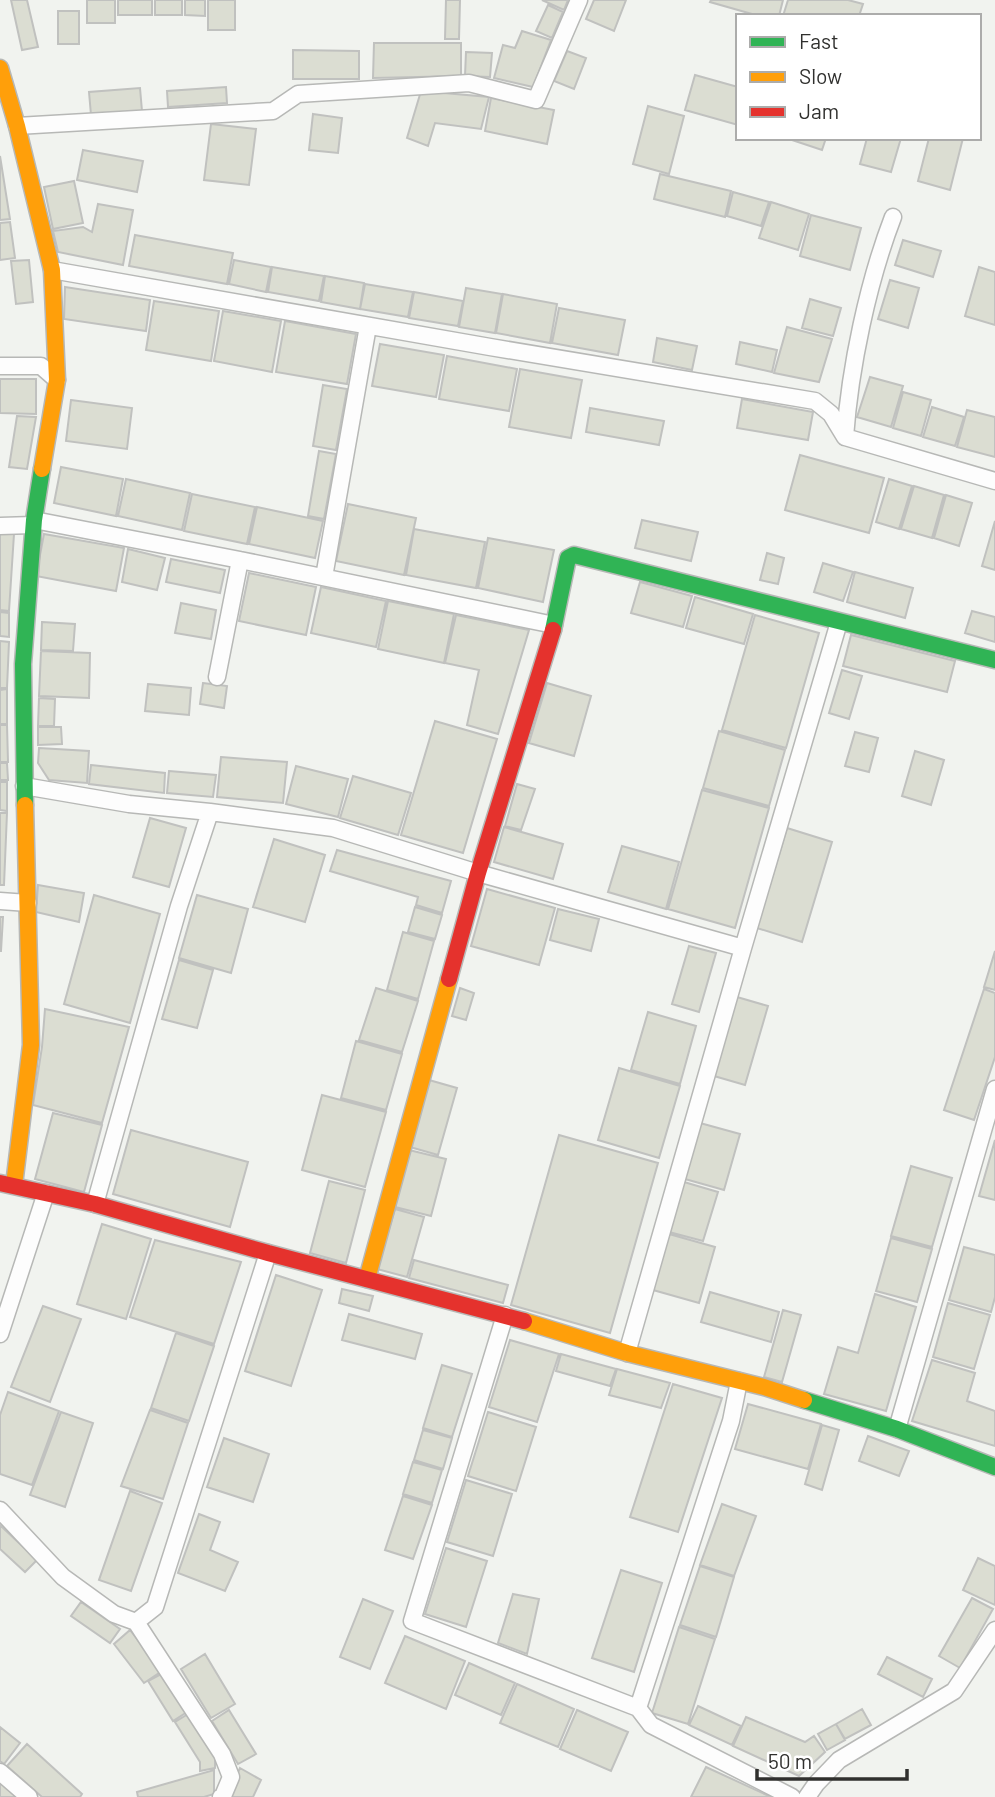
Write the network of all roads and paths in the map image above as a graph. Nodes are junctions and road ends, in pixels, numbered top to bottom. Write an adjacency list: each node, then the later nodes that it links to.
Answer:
1 (579, 0): 3 (street)
2 (0, 69): 3 (street)
3 (17, 126): 5 (street)
4 (893, 217): 9 (street)
5 (52, 270): 6 (street); 8 (street)
6 (368, 326): 9 (street); 14 (street)
7 (0, 366): 8 (street)
8 (57, 380): 11 (street)
9 (845, 437): 10 (street)
10 (995, 481)
11 (33, 523): 12 (street); 13 (street); 19 (street)
12 (0, 526)
13 (240, 559): 14 (street); 18 (street)
14 (324, 577): 16 (street)
15 (839, 622): 16 (street); 17 (street); 24 (street)
16 (554, 625): 21 (street)
17 (995, 660)
18 (217, 677)
19 (24, 786): 20 (street); 23 (street)
20 (210, 812): 21 (street); 28 (street)
21 (478, 873): 24 (street); 30 (street)
22 (0, 901): 23 (street)
23 (28, 903): 26 (street)
24 (743, 948): 33 (street)
25 (995, 1089): 35 (street)
26 (7, 1184): 27 (street)
27 (46, 1194): 28 (street); 32 (street)
28 (95, 1204): 29 (street)
29 (268, 1253): 30 (street); 38 (street)
30 (367, 1279): 31 (street)
31 (505, 1315): 33 (street); 40 (street)
32 (0, 1334)
33 (627, 1353): 34 (street)
34 (739, 1381): 35 (street); 40 (street)
35 (897, 1429): 36 (street)
36 (995, 1467)
37 (0, 1510): 38 (street)
38 (136, 1622): 43 (street)
39 (995, 1630): 45 (street)
40 (638, 1708): 44 (street)
41 (0, 1772): 42 (street)
42 (29, 1797)
43 (221, 1797)
44 (792, 1797)
45 (807, 1797)

